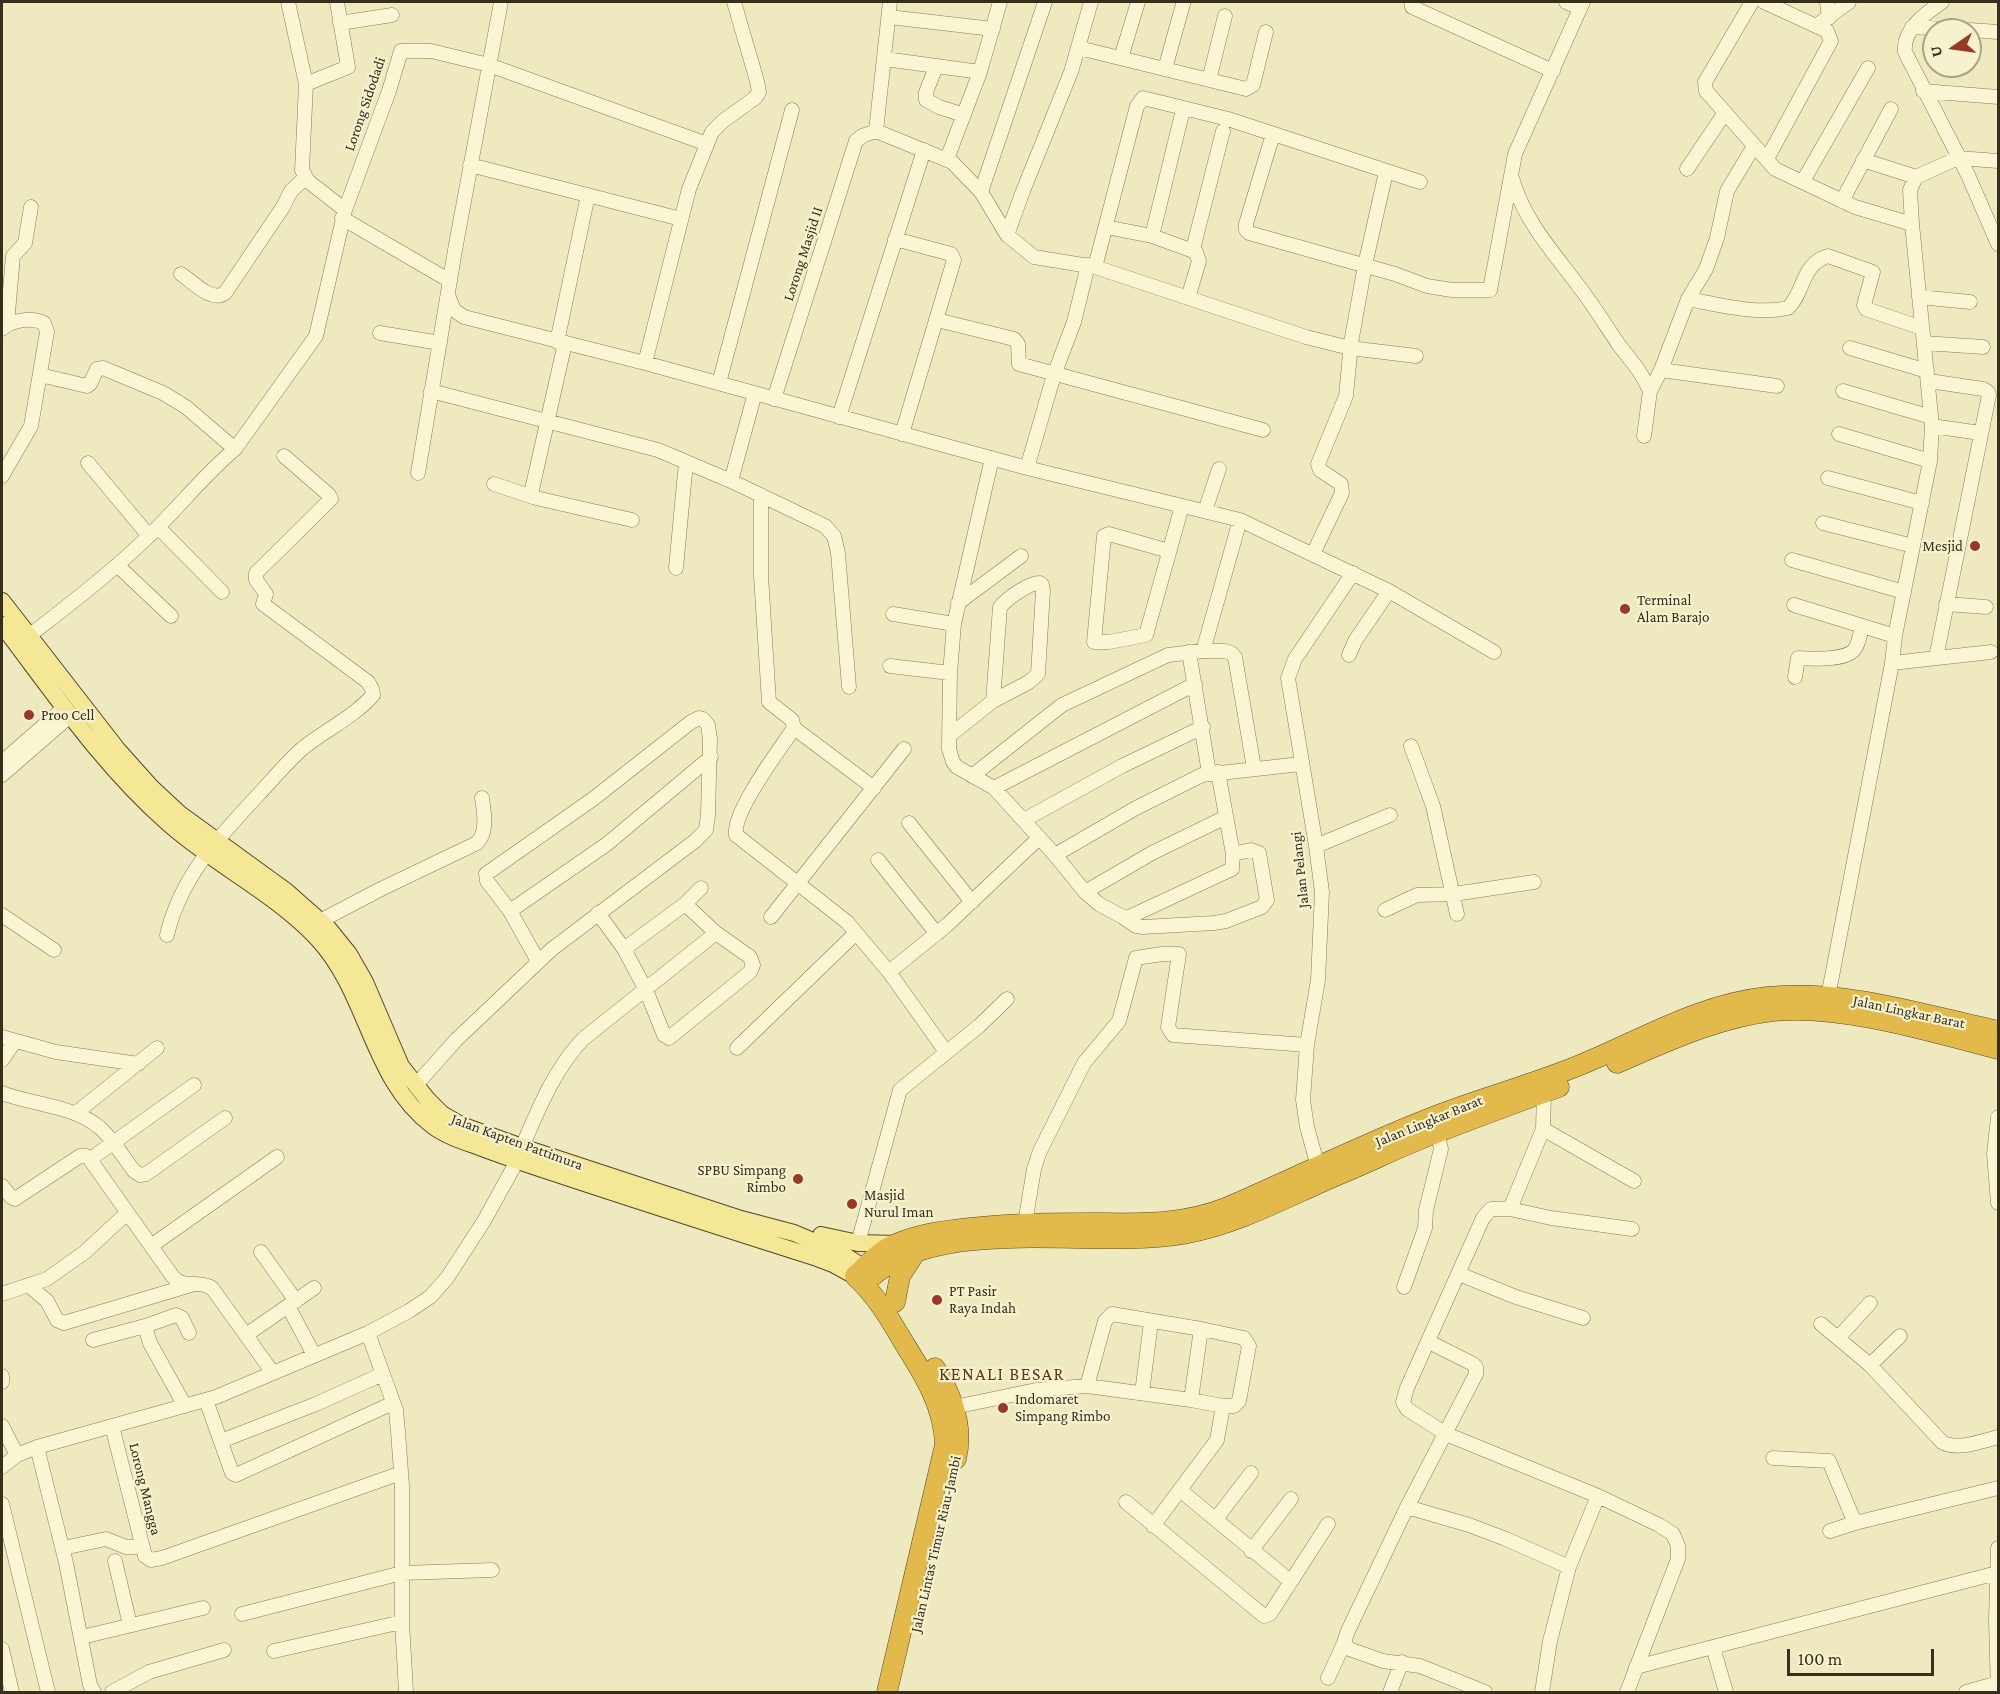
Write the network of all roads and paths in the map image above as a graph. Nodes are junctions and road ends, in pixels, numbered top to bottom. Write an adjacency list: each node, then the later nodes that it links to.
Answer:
1 (288, 2): 41 (street)
2 (337, 2): 23 (street)
3 (501, 2): 34 (street)
4 (734, 2): 52 (street)
5 (890, 2): 21 (street)
6 (1000, 2): 27 (street)
7 (1045, 2): 68 (street)
8 (1091, 2): 31 (street)
9 (1138, 2): 32 (street)
10 (1411, 2): 38 (street)
11 (1566, 2): 18 (street)
12 (1752, 2): 47 (street)
13 (1764, 2): 24 (street)
14 (1827, 2): 22 (street)
15 (1849, 2): 22 (street)
16 (1942, 2): 25 (street)
17 (1183, 4): 37 (street)
18 (1581, 5): 38 (street)
19 (392, 15): 23 (street)
20 (1225, 16): 40 (street)
21 (889, 17): 27 (street); 33 (street)
22 (1829, 18): 24 (street)
23 (340, 23): 41 (street)
24 (1816, 26): 57 (street)
25 (1912, 27): 26 (street); 42 (street)
26 (1922, 28)
27 (993, 29): 39 (street)
28 (1982, 31): 30 (street)
29 (1266, 32): 40 (street)
30 (1998, 32)
31 (1079, 48): 32 (street); 76 (street)
32 (1121, 58): 37 (street)
33 (885, 59): 35 (street); 49 (street)
34 (489, 65): 52 (street); 60 (street); 72 (street, Lorong Sidodadi)
35 (936, 67): 39 (street); 48 (street)
36 (1868, 68): 67 (street)
37 (1165, 69): 40 (street)
38 (1553, 71): 65 (street)
39 (980, 72): 48 (street)
40 (1209, 80)
41 (306, 84): 63 (street)
42 (1923, 91): 43 (street); 55 (street)
43 (1998, 97)
44 (1891, 109): 58 (street)
45 (792, 110): 105 (street)
46 (1182, 114): 77 (street)
47 (1724, 114): 53 (street); 61 (street)
48 (964, 115): 56 (street)
49 (876, 131): 54 (street); 111 (street, Lorong Masjid II)
50 (1223, 131): 80 (street)
51 (1273, 134): 62 (street); 75 (street); 81 (street)
52 (707, 144): 73 (street)
53 (1754, 146): 57 (street); 87 (street)
54 (924, 150): 56 (street); 78 (street)
55 (1958, 158): 59 (street); 64 (street); 79 (street)
56 (947, 159): 68 (street)
57 (1767, 159): 67 (street)
58 (1863, 160): 64 (street); 70 (street)
59 (1998, 161)
60 (470, 165): 69 (street); 84 (street)
61 (1687, 169)
62 (1386, 172): 66 (street); 81 (street)
63 (305, 177): 72 (street); 83 (street)
64 (1916, 177): 74 (street)
65 (1512, 178): 81 (street); 108 (street)
66 (1420, 182)
67 (1803, 182): 70 (street)
68 (981, 192): 76 (street)
69 (588, 195): 73 (street); 93 (street)
70 (1842, 201): 74 (street)
71 (31, 207): 90 (street)
72 (344, 214): 84 (street); 120 (street)
73 (681, 219): 100 (street)
74 (1912, 224): 85 (street)
75 (1106, 226): 77 (street); 82 (street)
76 (1007, 235): 82 (street)
77 (1152, 236): 80 (street)
78 (895, 239): 89 (street); 112 (street)
79 (1998, 244)
80 (1193, 249): 86 (street)
81 (1365, 265): 97 (street)
82 (1092, 266): 86 (street); 103 (street)
83 (181, 274)
84 (449, 288): 93 (street); 94 (street)
85 (1919, 297): 88 (street); 91 (street)
86 (1188, 298): 97 (street)
87 (1688, 299): 91 (street); 101 (street)
88 (1970, 302)
89 (936, 320): 103 (street); 117 (street)
90 (4, 326): 102 (street)
91 (1922, 328): 95 (street)
92 (380, 333): 94 (street)
93 (561, 342): 100 (street); 113 (street)
94 (440, 343): 107 (street)
95 (1924, 343): 96 (street); 104 (street)
96 (1983, 347)
97 (1350, 348): 99 (street); 144 (street)
98 (1850, 348): 104 (street)
99 (1416, 356)
100 (645, 363): 105 (street)
101 (1661, 370): 106 (street); 108 (street)
102 (40, 375): 120 (street); 129 (street)
103 (1054, 375): 115 (street); 126 (street)
104 (1928, 376): 114 (street); 116 (street)
105 (719, 384): 110 (street)
106 (1777, 386)
107 (431, 391): 113 (street); 128 (street)
108 (1650, 391): 119 (street)
109 (1843, 391): 114 (street)
110 (754, 393): 111 (street); 131 (street)
111 (774, 399): 112 (street)
112 (839, 417): 117 (street)
113 (549, 420): 124 (street); 134 (street)
114 (1932, 422): 116 (street); 123 (street)
115 (1263, 430)
116 (1980, 433): 155 (street)
117 (902, 434): 122 (street)
118 (1839, 434): 123 (street)
119 (1644, 436)
120 (235, 449): 141 (street)
121 (284, 456): 199 (street)
122 (992, 458): 126 (street); 154 (street)
123 (1930, 461): 135 (street)
124 (686, 462): 131 (street); 148 (street)
125 (88, 463): 141 (street)
126 (1027, 468): 136 (street)
127 (1219, 470): 137 (street)
128 (418, 473)
129 (2, 476)
130 (1828, 478): 135 (street)
131 (731, 481): 133 (street)
132 (494, 484): 134 (street)
133 (761, 495): 175 (street); 179 (street)
134 (533, 497): 138 (street)
135 (1922, 503): 142 (street)
136 (1182, 506): 137 (street); 143 (street)
137 (1205, 512): 139 (street)
138 (632, 520)
139 (1240, 520): 144 (street); 165 (street)
140 (1823, 523): 142 (street)
141 (153, 532): 147 (street); 151 (street)
142 (1913, 546): 152 (street)
143 (1169, 550): 143 (street)
144 (1313, 554): 149 (street)
145 (1021, 556): 154 (street)
146 (1792, 560): 152 (street)
147 (117, 565): 159 (street); 163 (street)
148 (676, 568)
149 (1353, 573): 150 (street); 185 (street, Jalan Pelangi)
150 (1389, 591): 166 (street); 168 (street)
151 (222, 592)
152 (1904, 592): 164 (street)
153 (2, 601): 163 (main road, Jalan Kapten Pattimura)
154 (958, 603): 160 (street)
155 (1946, 604): 157 (street); 169 (street)
156 (1794, 605): 162 (street)
157 (1986, 607)
158 (893, 614): 160 (street)
159 (171, 616)
160 (954, 624): 172 (street)
161 (2, 625): 177 (main road, Jalan Kapten Pattimura)
162 (1862, 627): 164 (street); 173 (street)
163 (29, 636): 199 (main road, Jalan Kapten Pattimura)
164 (1894, 636): 170 (street)
165 (1196, 651): 174 (street); 186 (street); 189 (street)
166 (1494, 652)
167 (1991, 652): 169 (street)
168 (1349, 655)
169 (1936, 658): 170 (street)
170 (1892, 663): 227 (street)
171 (890, 666): 172 (street)
172 (950, 673): 180 (street)
173 (1795, 677)
174 (1195, 684): 178 (street); 191 (street)
175 (849, 687)
176 (993, 701): 176 (street); 180 (street)
177 (68, 711): 184 (street); 188 (street); 199 (main road, Jalan Kapten Pattimura)
178 (1203, 727): 187 (street); 195 (street)
179 (794, 728): 190 (street); 204 (street)
180 (949, 736): 189 (street)
181 (1412, 746): 207 (street)
182 (904, 749): 190 (street)
183 (711, 756): 211 (street); 211 (street); 212 (street)
184 (2, 762)
185 (1301, 764): 186 (street); 198 (street, Jalan Pelangi)
186 (1254, 768): 187 (street)
187 (1213, 772): 194 (street); 201 (street)
188 (2, 775)
189 (972, 776): 191 (street)
190 (874, 788): 204 (street)
191 (994, 788): 195 (street)
192 (482, 798): 217 (street)
193 (1390, 815): 198 (street)
194 (1226, 817): 200 (street); 206 (street)
195 (1024, 820): 197 (street)
196 (909, 824): 208 (street)
197 (1040, 838): 201 (street); 208 (street)
198 (1316, 846): 231 (street, Jalan Pelangi)
199 (210, 847): 217 (main road, Jalan Kapten Pattimura); 221 (street); 248 (main road, Jalan Kapten Pattimura)
200 (1233, 854): 216 (street); 216 (street)
201 (1055, 855): 206 (street)
202 (878, 860): 220 (street)
203 (1534, 882): 207 (street)
204 (798, 883): 215 (street); 219 (street)
205 (701, 888): 209 (street)
206 (1085, 892): 216 (street)
207 (1454, 894): 210 (street); 213 (street)
208 (972, 902): 220 (street)
209 (685, 904): 218 (street); 222 (street)
210 (1385, 910)
211 (510, 911): 224 (street)
212 (598, 913): 222 (street); 224 (street)
213 (1457, 914)
214 (2, 915): 223 (street)
215 (771, 917)
216 (1124, 918)
217 (320, 921): 239 (main road, Jalan Kapten Pattimura)
218 (716, 933): 226 (street); 226 (street)
219 (856, 933): 225 (street); 233 (street)
220 (937, 934): 225 (street)
221 (167, 935)
222 (624, 949): 226 (street)
223 (54, 950)
224 (538, 961): 239 (street)
225 (889, 972): 235 (street)
226 (646, 990): 248 (street)
227 (1828, 997): 229 (highway, Jalan Lingkar Barat); 251 (highway, Jalan Lingkar Barat)
228 (1007, 999): 235 (street)
229 (1998, 1031)
230 (8, 1039): 236 (street); 237 (street)
231 (1307, 1045): 251 (street, Jalan Pelangi); 258 (street)
232 (157, 1048): 237 (street)
233 (738, 1048)
234 (1998, 1049): 240 (highway, Jalan Lingkar Barat)
235 (946, 1052): 261 (street)
236 (2, 1060)
237 (138, 1064): 242 (street)
238 (194, 1085): 247 (street)
239 (416, 1085): 248 (main road, Jalan Kapten Pattimura)
240 (1544, 1092): 245 (street); 246 (highway, Jalan Lingkar Barat)
241 (2, 1093): 242 (street)
242 (76, 1113): 247 (street)
243 (1998, 1117): 255 (street)
244 (225, 1118): 247 (street)
245 (1543, 1129): 252 (street); 256 (street)
246 (1437, 1132): 251 (highway, Jalan Lingkar Barat); 269 (street)
247 (113, 1144): 250 (street)
248 (519, 1154): 254 (main road, Jalan Kapten Pattimura); 281 (street)
249 (277, 1157): 262 (street)
250 (92, 1159): 253 (street); 257 (street)
251 (1320, 1175): 258 (highway, Jalan Lingkar Barat); 263 (highway, Jalan Lingkar Barat)
252 (1634, 1181)
253 (2, 1185)
254 (617, 1186): 260 (main road, Jalan Kapten Pattimura); 266 (main road, Jalan Kapten Pattimura)
255 (1998, 1203)
256 (1510, 1209): 259 (street); 265 (street)
257 (127, 1213): 262 (street); 268 (street)
258 (1025, 1223): 263 (highway, Jalan Lingkar Barat)
259 (1632, 1229)
260 (794, 1233): 261 (main road); 266 (main road, Jalan Kapten Pattimura)
261 (858, 1243): 263 (main road)
262 (151, 1246): 267 (street)
263 (906, 1248): 266 (highway, Jalan Lingkar Barat); 272 (highway)
264 (261, 1252): 274 (street)
265 (1459, 1274): 275 (street); 286 (street)
266 (864, 1276): 272 (highway, Jalan Lintas Timur Riau-Jambi); 300 (highway, Jalan Lintas Timur Riau-Jambi)
267 (196, 1284): 268 (street); 282 (street)
268 (28, 1285): 271 (street)
269 (1404, 1287)
270 (314, 1288): 274 (street)
271 (2, 1294)
272 (895, 1302): 300 (highway, Jalan Lintas Timur Riau-Jambi)
273 (1870, 1303): 284 (street)
274 (292, 1304): 282 (street); 287 (street)
275 (1583, 1318)
276 (1152, 1322): 279 (street); 293 (street); 294 (street)
277 (1821, 1324): 284 (street)
278 (145, 1326): 280 (street); 285 (street); 298 (street)
279 (1201, 1329): 296 (street); 299 (street)
280 (189, 1333)
281 (368, 1333): 287 (street); 290 (street)
282 (246, 1335): 289 (street)
283 (1900, 1336): 288 (street)
284 (1838, 1338): 288 (street)
285 (93, 1340)
286 (1429, 1342): 303 (street); 303 (street)
287 (314, 1355): 289 (street)
288 (1870, 1365): 304 (street)
289 (273, 1372): 295 (street)
290 (382, 1374): 297 (street); 305 (street)
291 (2, 1376): 292 (street)
292 (2, 1382)
293 (1087, 1386): 294 (street); 300 (street)
294 (1142, 1393): 296 (street)
295 (206, 1400): 298 (street); 305 (street)
296 (1191, 1400): 299 (street)
297 (393, 1403): 305 (street); 310 (street)
298 (185, 1406): 302 (street)
299 (1223, 1406): 313 (street)
300 (947, 1408): 335 (highway, Jalan Lintas Timur Riau-Jambi)
301 (2, 1426): 307 (street)
302 (112, 1426): 306 (street); 327 (street, Lorong Mangga)
303 (1446, 1434): 314 (street); 318 (street)
304 (1998, 1437)
305 (221, 1441)
306 (36, 1447): 307 (street); 324 (street)
307 (17, 1455): 309 (street)
308 (1773, 1458): 320 (street)
309 (2, 1467)
310 (401, 1473): 327 (street); 332 (street)
311 (1251, 1473): 319 (street)
312 (1998, 1488): 320 (street)
313 (1180, 1490): 319 (street); 322 (street)
314 (1598, 1496): 330 (street); 348 (street)
315 (1291, 1499): 326 (street)
316 (1126, 1502): 322 (street)
317 (2, 1504): 328 (street)
318 (1407, 1507): 330 (street); 342 (street)
319 (1216, 1519): 326 (street)
320 (1855, 1523): 323 (street)
321 (1328, 1524): 334 (street)
322 (1153, 1526): 334 (street)
323 (1830, 1531)
324 (63, 1548): 327 (street); 341 (street)
325 (1998, 1548): 333 (street)
326 (1251, 1551): 334 (street)
327 (145, 1553)
328 (8, 1556): 352 (street)
329 (115, 1561): 340 (street)
330 (1569, 1567): 360 (street)
331 (492, 1570): 332 (street)
332 (402, 1573): 337 (street); 339 (street)
333 (1997, 1573): 338 (street); 343 (street)
334 (1290, 1581)
335 (915, 1602): 356 (highway, Jalan Lintas Timur Riau-Jambi); 357 (highway, Jalan Lintas Timur Riau-Jambi)
336 (203, 1608): 340 (street)
337 (242, 1614)
338 (1997, 1620): 350 (street)
339 (402, 1622): 346 (street); 355 (street)
340 (130, 1625): 341 (street)
341 (82, 1636): 353 (street)
342 (1344, 1643): 347 (street); 349 (street)
343 (1713, 1647): 348 (street); 362 (street)
344 (2, 1649): 351 (street)
345 (224, 1650): 354 (street)
346 (274, 1651)
347 (1402, 1662): 358 (street); 359 (street)
348 (1636, 1668): 361 (street)
349 (1328, 1678)
350 (1998, 1687): 363 (street)
351 (12, 1692)
352 (48, 1692)
353 (94, 1692)
354 (112, 1692)
355 (406, 1692)
356 (887, 1692)
357 (900, 1692)
358 (1390, 1692)
359 (1485, 1692)
360 (1542, 1692)
361 (1627, 1692)
362 (1726, 1692)
363 (1966, 1692)

